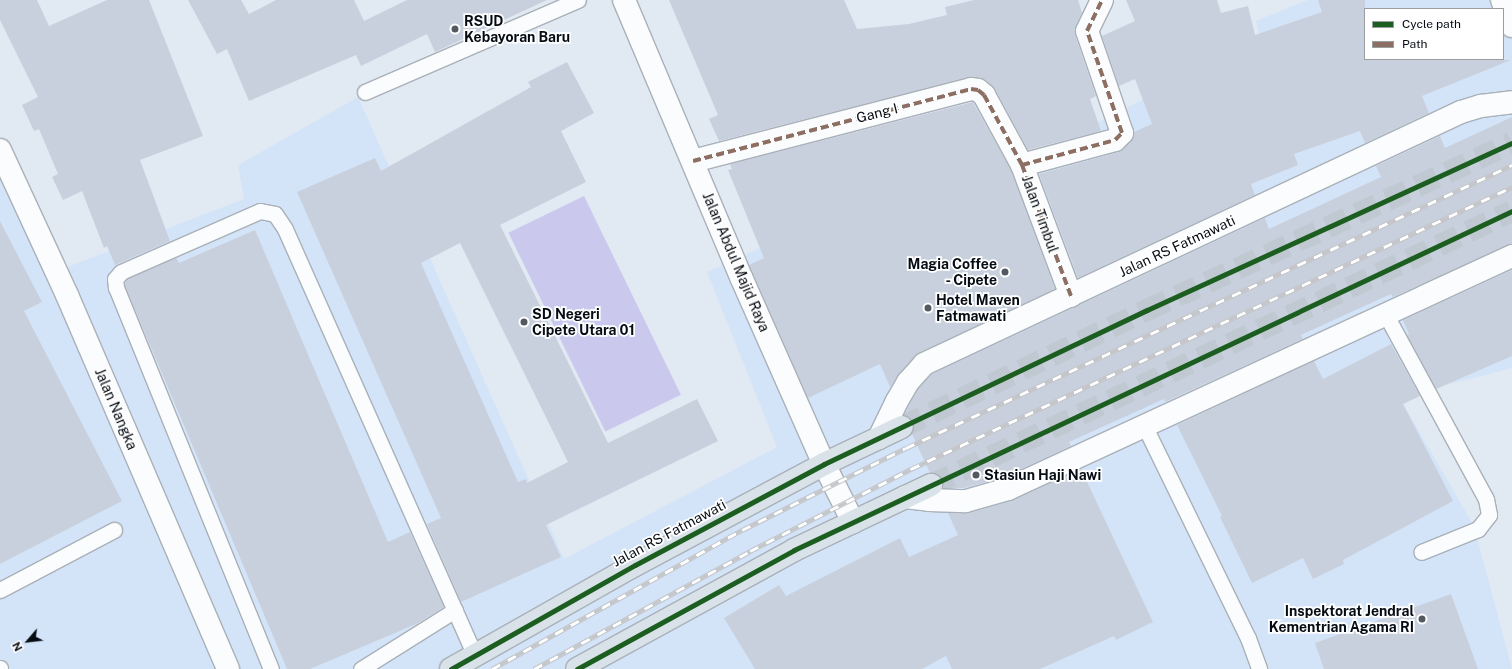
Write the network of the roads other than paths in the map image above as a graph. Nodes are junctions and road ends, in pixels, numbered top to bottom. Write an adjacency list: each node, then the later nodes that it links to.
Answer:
1 (578, 0): 6 (lane)
2 (624, 0): 9 (street, Jalan Abdul Majid Raya)
3 (1102, 0): 10 (street, Jalan Timbul)
4 (1502, 0): 5 (street)
5 (1512, 26)
6 (365, 92)
7 (1512, 102): 12 (street, Jalan RS Fatmawati)
8 (0, 150): 26 (street, Jalan Nangka)
9 (693, 161): 10 (street, Gang I); 17 (street, Jalan Abdul Majid Raya)
10 (1022, 165): 12 (street, Jalan Timbul)
11 (1512, 256): 13 (street)
12 (1071, 296): 16 (street, Jalan RS Fatmawati)
13 (1386, 315): 15 (street); 22 (lane)
14 (902, 427): 16 (main road, Jalan RS Fatmawati)
15 (1145, 427): 19 (street); 31 (lane)
16 (879, 438): 17 (main road, Jalan RS Fatmawati)
17 (824, 464): 20 (street, Jalan Abdul Majid Raya); 25 (main road, Jalan RS Fatmawati)
18 (931, 485): 19 (main road)
19 (905, 497): 20 (main road)
20 (853, 522): 30 (main road)
21 (114, 530): 23 (lane)
22 (1421, 552)
23 (0, 590)
24 (456, 610): 25 (lane); 27 (lane); 28 (lane)
25 (475, 655): 29 (main road, Jalan RS Fatmawati)
26 (228, 669)
27 (271, 669)
28 (361, 669)
29 (451, 669)
30 (576, 669)
31 (1259, 669)

